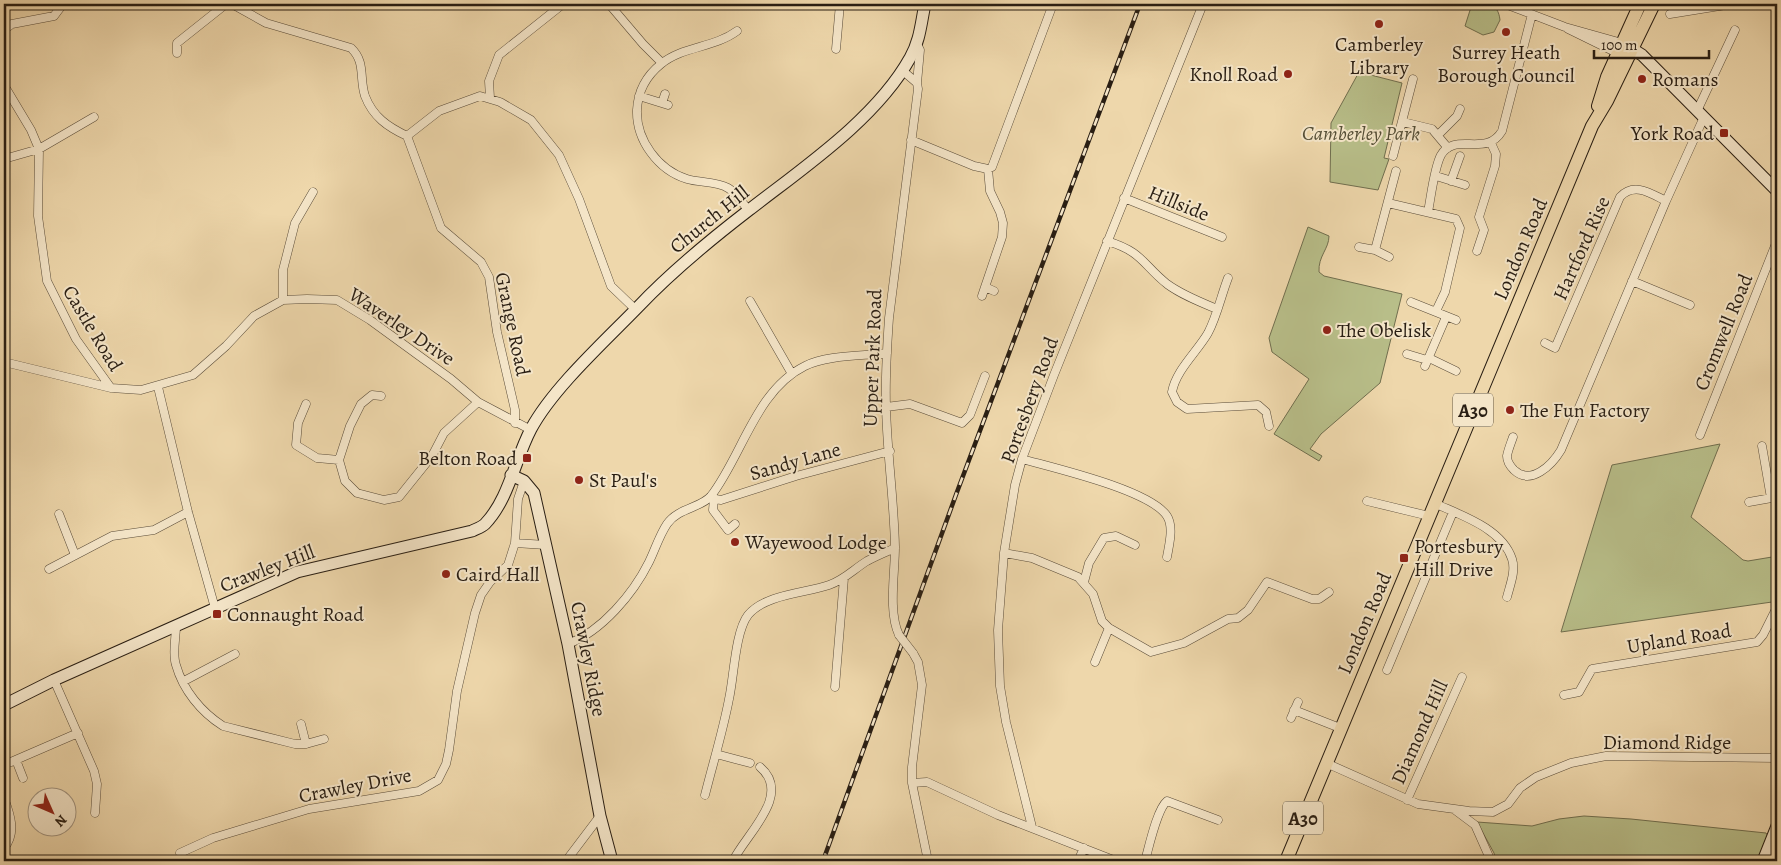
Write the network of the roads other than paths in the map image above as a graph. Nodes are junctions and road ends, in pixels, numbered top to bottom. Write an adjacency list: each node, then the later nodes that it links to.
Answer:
1 (63, 4): 16 (street)
2 (226, 4): 22 (street)
3 (232, 4): 36 (street)
4 (563, 4): 30 (street)
5 (608, 4): 23 (street)
6 (840, 4): 20 (street)
7 (924, 4): 19 (street, Upper Park Road)
8 (1053, 4): 44 (street)
9 (1203, 4): 51 (street, Portesbery Road)
10 (1508, 4): 14 (street)
11 (1640, 4): 21 (main road, London Road / A30)
12 (1654, 4): 21 (main road, London Road / A30)
13 (1732, 4): 15 (street)
14 (1532, 14): 21 (street); 38 (street)
15 (1670, 14)
16 (4, 30)
17 (1735, 30): 32 (street)
18 (737, 31): 23 (street)
19 (917, 44): 24 (street, Church Hill); 26 (street, Upper Park Road)
20 (836, 48)
21 (1625, 50): 32 (street); 106 (main road, London Road / A30)
22 (177, 53)
23 (662, 63): 29 (street)
24 (902, 71): 26 (street); 54 (street, Church Hill)
25 (1413, 79): 34 (street)
26 (917, 83): 37 (street, Upper Park Road)
27 (4, 85): 40 (street, Castle Road)
28 (665, 94): 29 (street)
29 (639, 96): 54 (street)
30 (490, 98): 36 (street); 73 (street)
31 (1460, 109): 35 (street)
32 (1700, 114): 49 (street); 52 (street)
33 (94, 118): 40 (street)
34 (1403, 122): 35 (street); 41 (street)
35 (1438, 135): 39 (street)
36 (407, 136): 91 (street, Grange Road)
37 (911, 140): 44 (street); 78 (street, Upper Park Road)
38 (1491, 143): 39 (street); 61 (street)
39 (1448, 148): 46 (street)
40 (39, 149): 43 (street); 86 (street, Castle Road)
41 (1393, 156)
42 (1460, 156): 47 (street)
43 (4, 159)
44 (988, 169): 65 (street)
45 (1396, 171): 53 (street)
46 (1436, 176): 47 (street); 55 (street)
47 (1451, 181): 48 (street)
48 (1465, 185)
49 (1777, 190)
50 (313, 192): 68 (street)
51 (1124, 198): 56 (street, Hillside); 57 (street, Portesbery Road)
52 (1666, 201): 64 (street); 77 (street, Hartford Rise)
53 (1388, 203): 55 (street); 60 (street)
54 (748, 210): 73 (street, Church Hill)
55 (1428, 212): 74 (street)
56 (1222, 237)
57 (1107, 241): 72 (street); 98 (street, Portesbery Road)
58 (1777, 241): 94 (street, Cromwell Road)
59 (1359, 247): 60 (street)
60 (1375, 250): 62 (street)
61 (1478, 251)
62 (1389, 257)
63 (1228, 278): 72 (street)
64 (1632, 281): 71 (street); 95 (street)
65 (985, 287): 66 (street); 67 (street)
66 (994, 290)
67 (982, 296)
68 (283, 300): 85 (street, Waverley Drive); 88 (street, Waverley Drive)
69 (750, 301): 83 (street)
70 (1411, 302): 74 (street)
71 (1690, 305)
72 (1217, 308): 92 (street)
73 (635, 309): 93 (street, Church Hill)
74 (1436, 311): 75 (street)
75 (1446, 317): 76 (street); 81 (street)
76 (1456, 320)
77 (1545, 343)
78 (887, 353): 83 (street); 90 (street, Upper Park Road)
79 (1407, 354): 81 (street)
80 (4, 362): 86 (street, Waverley Drive)
81 (1427, 362): 82 (street)
82 (1456, 370)
83 (792, 374): 103 (street)
84 (984, 376): 90 (street)
85 (158, 387): 86 (street, Waverley Drive); 107 (street)
86 (111, 388)
87 (381, 396): 99 (street)
88 (478, 402): 91 (street, Waverley Drive); 99 (street)
89 (306, 404): 99 (street)
90 (886, 406): 97 (street, Upper Park Road)
91 (515, 423): 93 (street, Waverley Drive)
92 (1269, 426)
93 (531, 430): 100 (street, Crawley Hill)
94 (1700, 435)
95 (1513, 437)
96 (1762, 446): 102 (street)
97 (890, 451): 103 (street, Sandy Lane); 115 (street, Upper Park Road)
98 (1022, 459): 116 (street, Portesbery Road); 118 (street)
99 (339, 460)
100 (511, 475): 101 (street); 125 (street, Crawley Hill)
101 (524, 481): 112 (street, Crawley Drive); 113 (street, Crawley Ridge)
102 (1774, 497): 105 (street)
103 (712, 498): 111 (street); 128 (street, Sandy Lane)
104 (1368, 501): 110 (street)
105 (1750, 502)
106 (1434, 503): 108 (street); 110 (main road, London Road / A30)
107 (188, 512): 117 (street); 125 (street)
108 (1454, 512): 123 (street); 131 (street, London Road)
109 (59, 514): 117 (street)
110 (1428, 516): 142 (main road, London Road / A30)
111 (735, 524)
112 (515, 544): 113 (street); 164 (street, Crawley Drive)
113 (546, 545): 128 (street, Crawley Ridge)
114 (1135, 545): 121 (street)
115 (895, 548): 120 (street); 152 (street, Upper Park Road, bridge)
116 (1004, 553): 121 (street); 161 (street, Portesbery Road)
117 (75, 556): 119 (street)
118 (1167, 557)
119 (49, 569)
120 (844, 578): 135 (street); 146 (street)
121 (1084, 582): 127 (street)
122 (1329, 592): 127 (street)
123 (1507, 598)
124 (1777, 607): 136 (street, Upland Road)
125 (214, 608): 126 (street, Crawley Hill)
126 (176, 626): 133 (street, Crawley Hill); 134 (street)
127 (1109, 628): 130 (street)
128 (568, 644): 158 (street, Crawley Ridge)
129 (235, 654): 134 (street)
130 (1095, 662)
131 (1387, 670)
132 (1462, 677): 155 (street, Diamond Hill)
133 (54, 680): 138 (street, Crawley Hill); 143 (street)
134 (184, 681): 145 (street)
135 (835, 687)
136 (1564, 695)
137 (1298, 702): 139 (street)
138 (4, 706)
139 (1294, 710): 140 (street); 142 (street)
140 (1291, 718)
141 (301, 724): 145 (street)
142 (1340, 728): 149 (main road, London Road / A30)
143 (78, 733): 151 (street); 157 (street)
144 (324, 739): 145 (street)
145 (306, 744)
146 (716, 754): 148 (street); 153 (street)
147 (1777, 758): 156 (street, Diamond Ridge)
148 (750, 763)
149 (1326, 763): 155 (street, Diamond Ridge); 172 (main road, London Road / A30)
150 (760, 767): 167 (street)
151 (23, 778)
152 (912, 783): 161 (street); 168 (street)
153 (705, 795)
154 (4, 798): 162 (street)
155 (1407, 800): 156 (street, Diamond Ridge)
156 (1454, 809): 173 (street, Diamond Ridge)
157 (95, 813)
158 (600, 816): 165 (street); 166 (street, Crawley Ridge)
159 (1218, 820): 171 (street)
160 (1777, 826): 174 (street)
161 (1032, 827): 163 (street)
162 (4, 848)
163 (1084, 848): 169 (street); 170 (street)
164 (180, 853)
165 (566, 861)
166 (612, 861)
167 (733, 861)
168 (928, 861)
169 (1078, 861)
170 (1116, 861)
171 (1145, 861)
172 (1286, 861)
173 (1491, 861)
174 (1763, 861)

